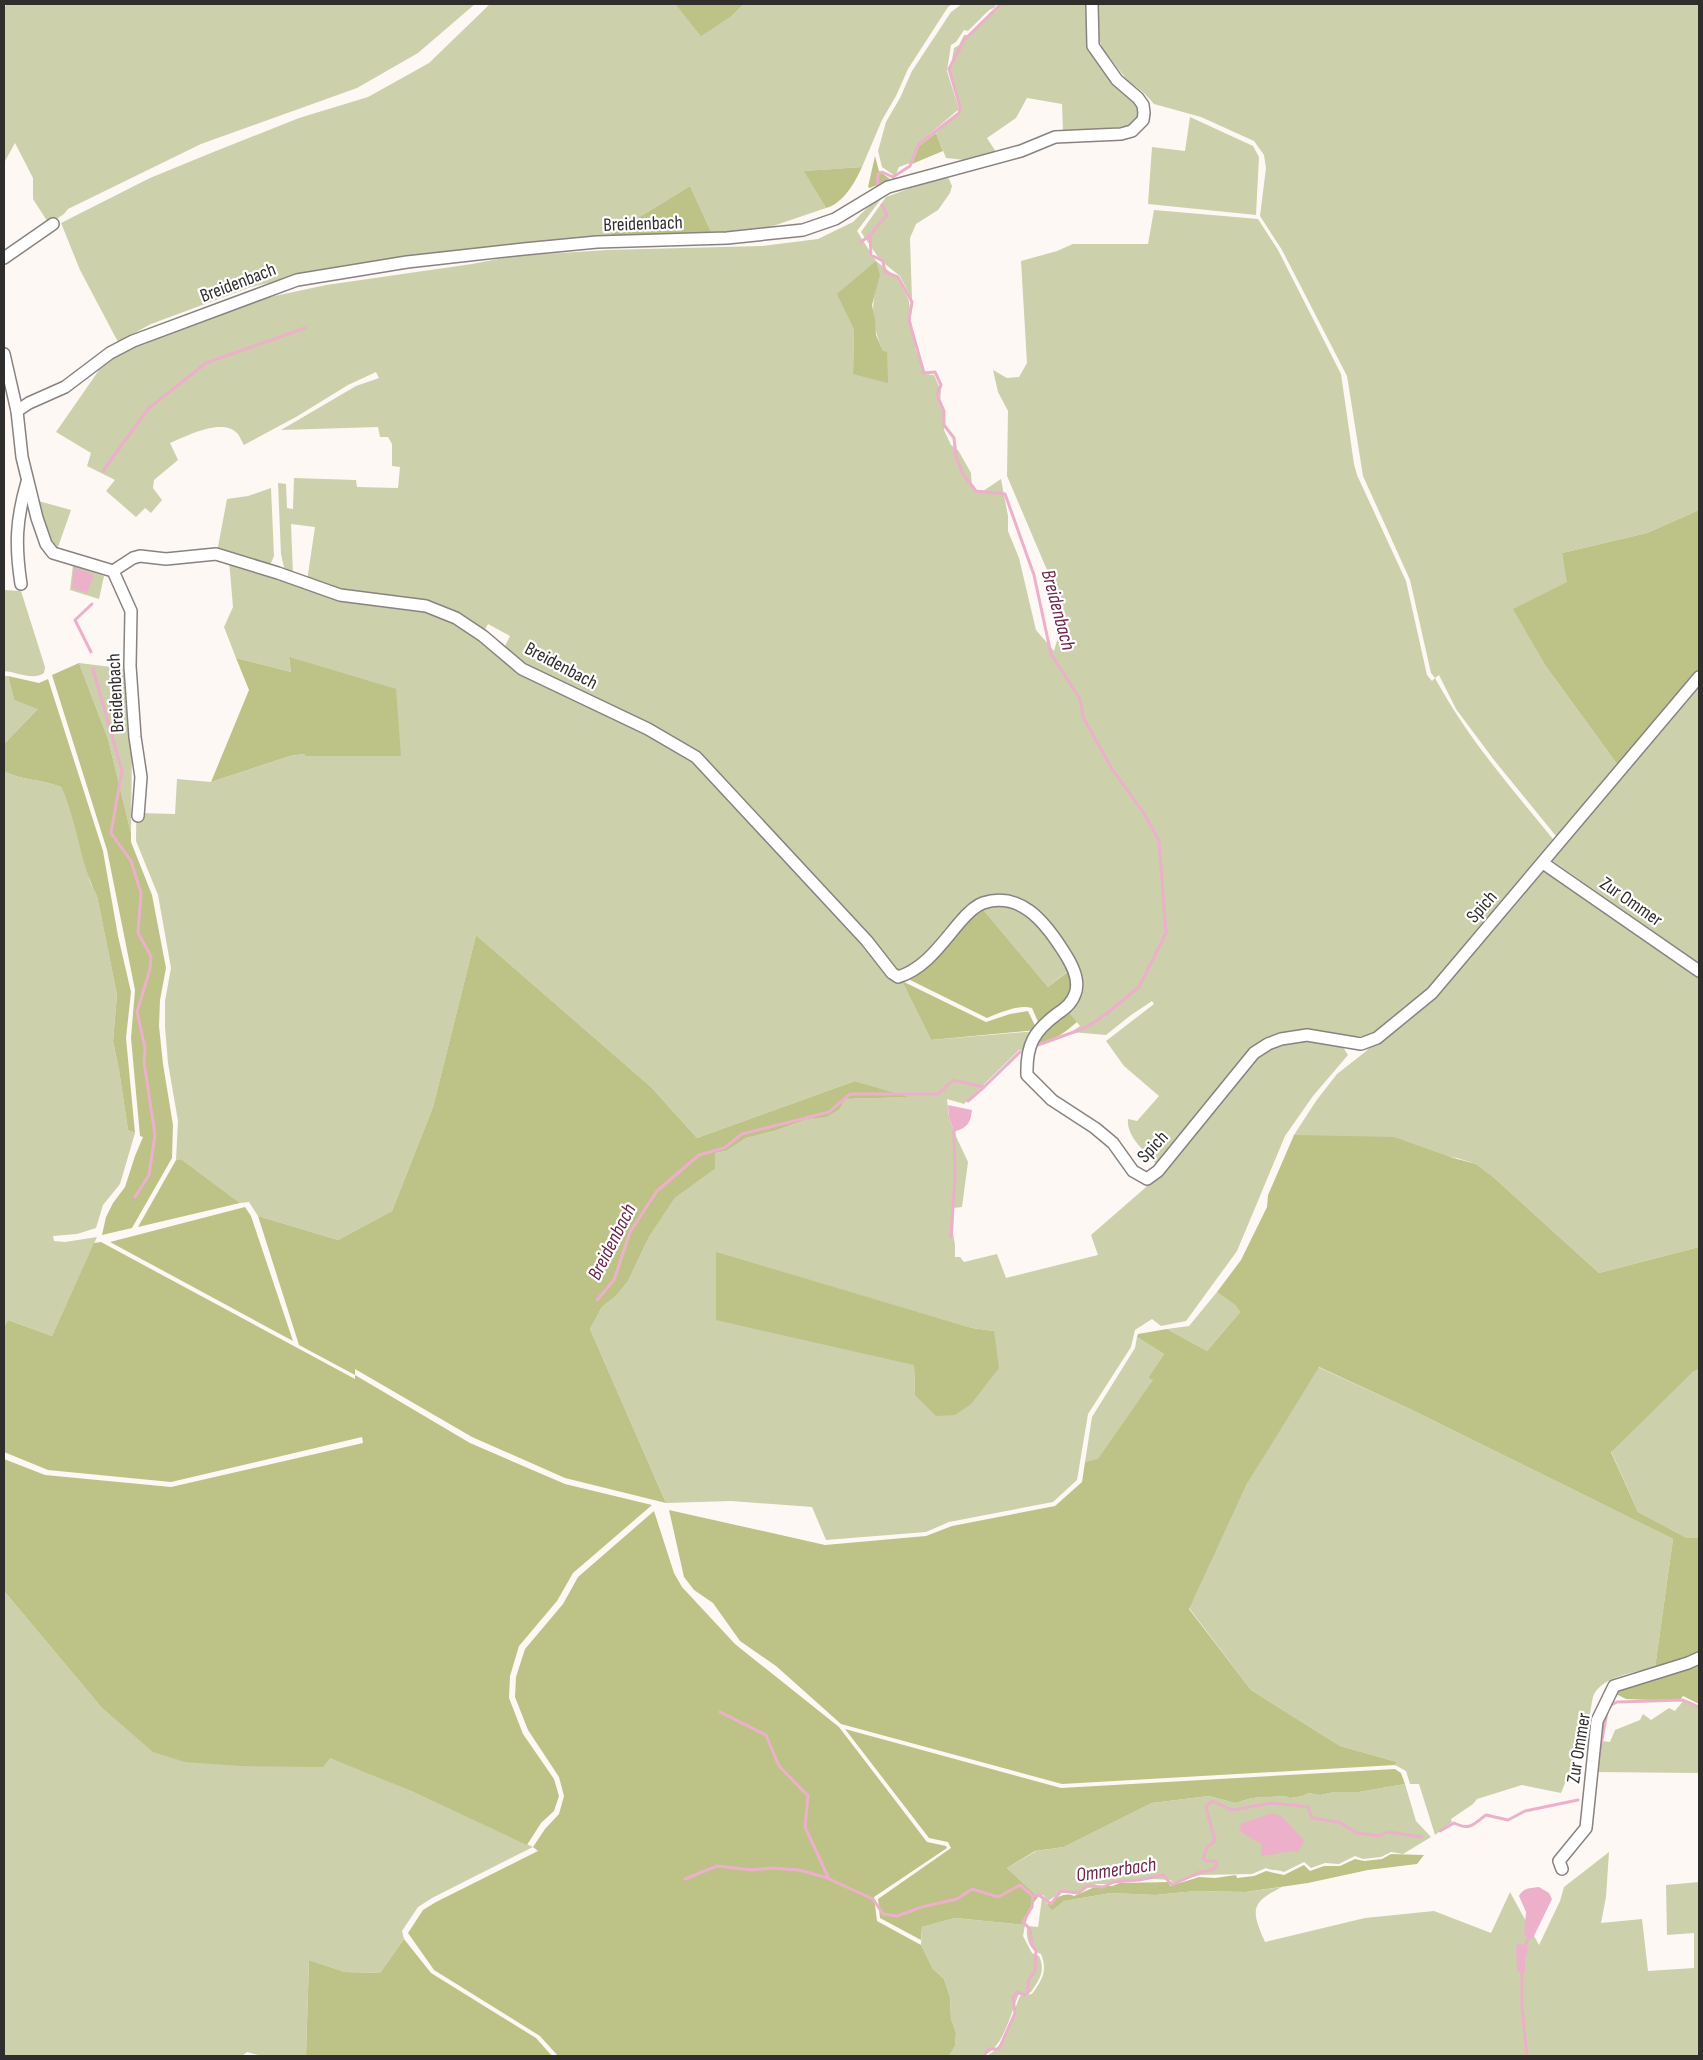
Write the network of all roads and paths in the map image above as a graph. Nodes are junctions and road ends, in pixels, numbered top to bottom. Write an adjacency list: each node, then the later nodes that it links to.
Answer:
1 (1092, 4): 5 (street, Breidenbach)
2 (54, 224): 3 (street)
3 (4, 258)
4 (4, 354): 5 (street)
5 (17, 411): 6 (street)
6 (28, 481): 7 (street); 8 (street)
7 (114, 572): 10 (street, Breidenbach); 13 (street, Breidenbach)
8 (21, 584)
9 (1699, 677): 11 (street)
10 (138, 816)
11 (1544, 862): 12 (street, Zur Ommer); 13 (street, Spich)
12 (1699, 970)
13 (910, 973)
14 (1699, 1658): 15 (street, Zur Ommer)
15 (1562, 1869)

